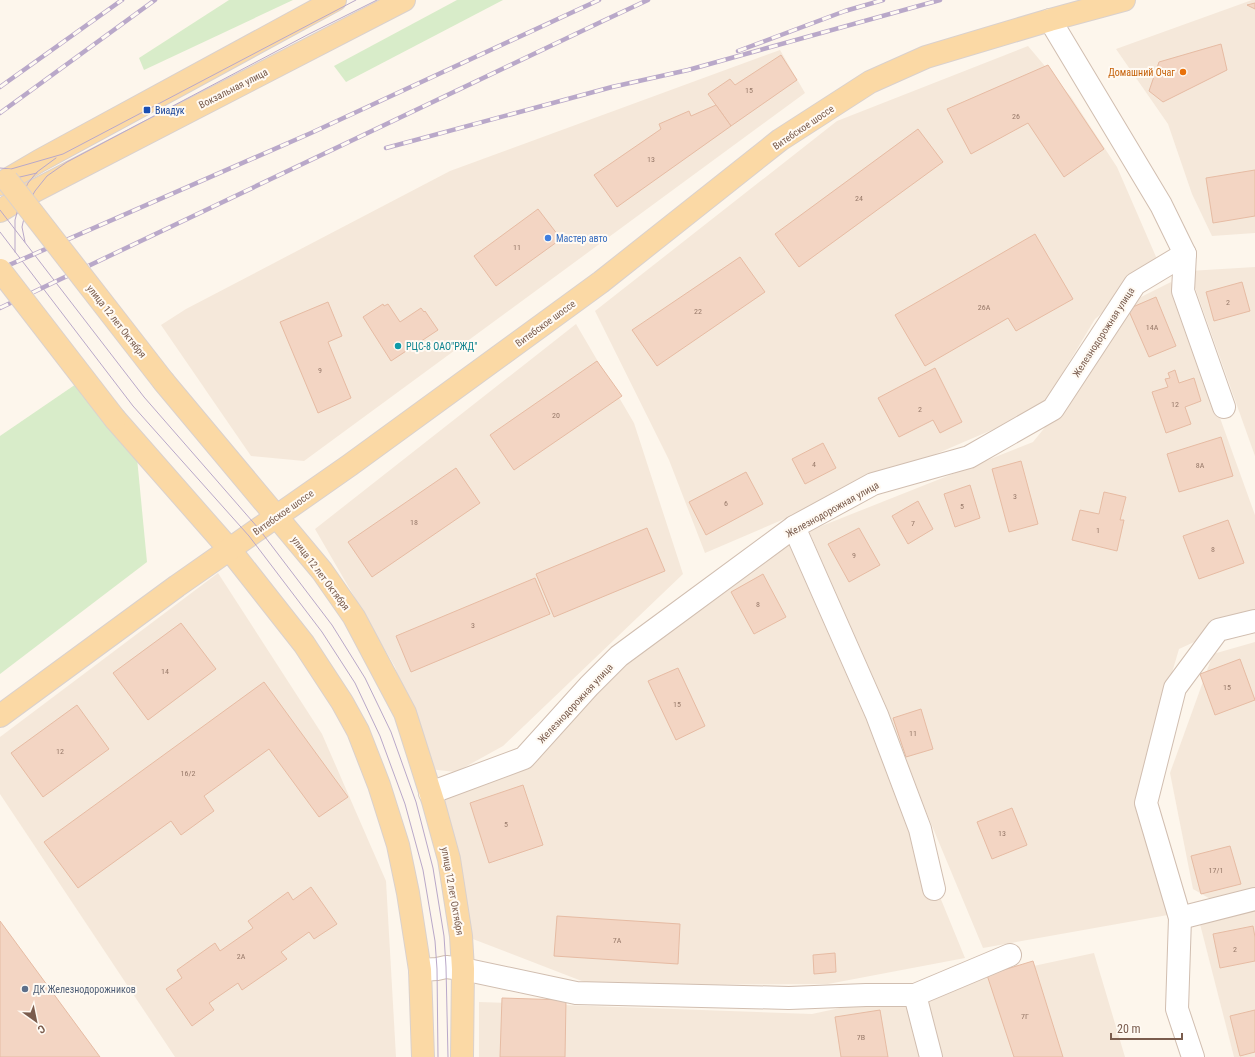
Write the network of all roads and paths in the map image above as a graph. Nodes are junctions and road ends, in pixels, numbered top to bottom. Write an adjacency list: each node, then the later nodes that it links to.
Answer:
1 (335, 0): 5 (main road)
2 (404, 0): 6 (main road, Вокзальная улица)
3 (1124, 0): 4 (main road, Витебское шоссе)
4 (1050, 20): 8 (street); 11 (main road, Витебское шоссе)
5 (2, 178): 6 (main road, улица 12 лет Октября, bridge)
6 (21, 198): 7 (main road, Вокзальная улица); 11 (main road, улица 12 лет Октября, bridge)
7 (0, 211)
8 (1185, 254): 10 (street); 12 (street, Железнодорожная улица)
9 (0, 270): 13 (main road, bridge)
10 (1224, 407)
11 (276, 517): 13 (main road, Витебское шоссе); 16 (main road, улица 12 лет Октября)
12 (794, 527): 16 (street, Железнодорожная улица); 17 (street)
13 (230, 550): 15 (main road, Витебское шоссе); 22 (main road)
14 (1255, 621): 19 (street)
15 (0, 716)
16 (430, 793): 21 (main road, улица 12 лет Октября)
17 (934, 889)
18 (1255, 899): 19 (street)
19 (1180, 918): 27 (street)
20 (1010, 955): 23 (street)
21 (463, 969): 22 (street); 23 (street); 25 (main road, улица 12 лет Октября)
22 (420, 970): 24 (main road)
23 (915, 995): 26 (street)
24 (423, 1057)
25 (462, 1057)
26 (931, 1057)
27 (1192, 1057)

